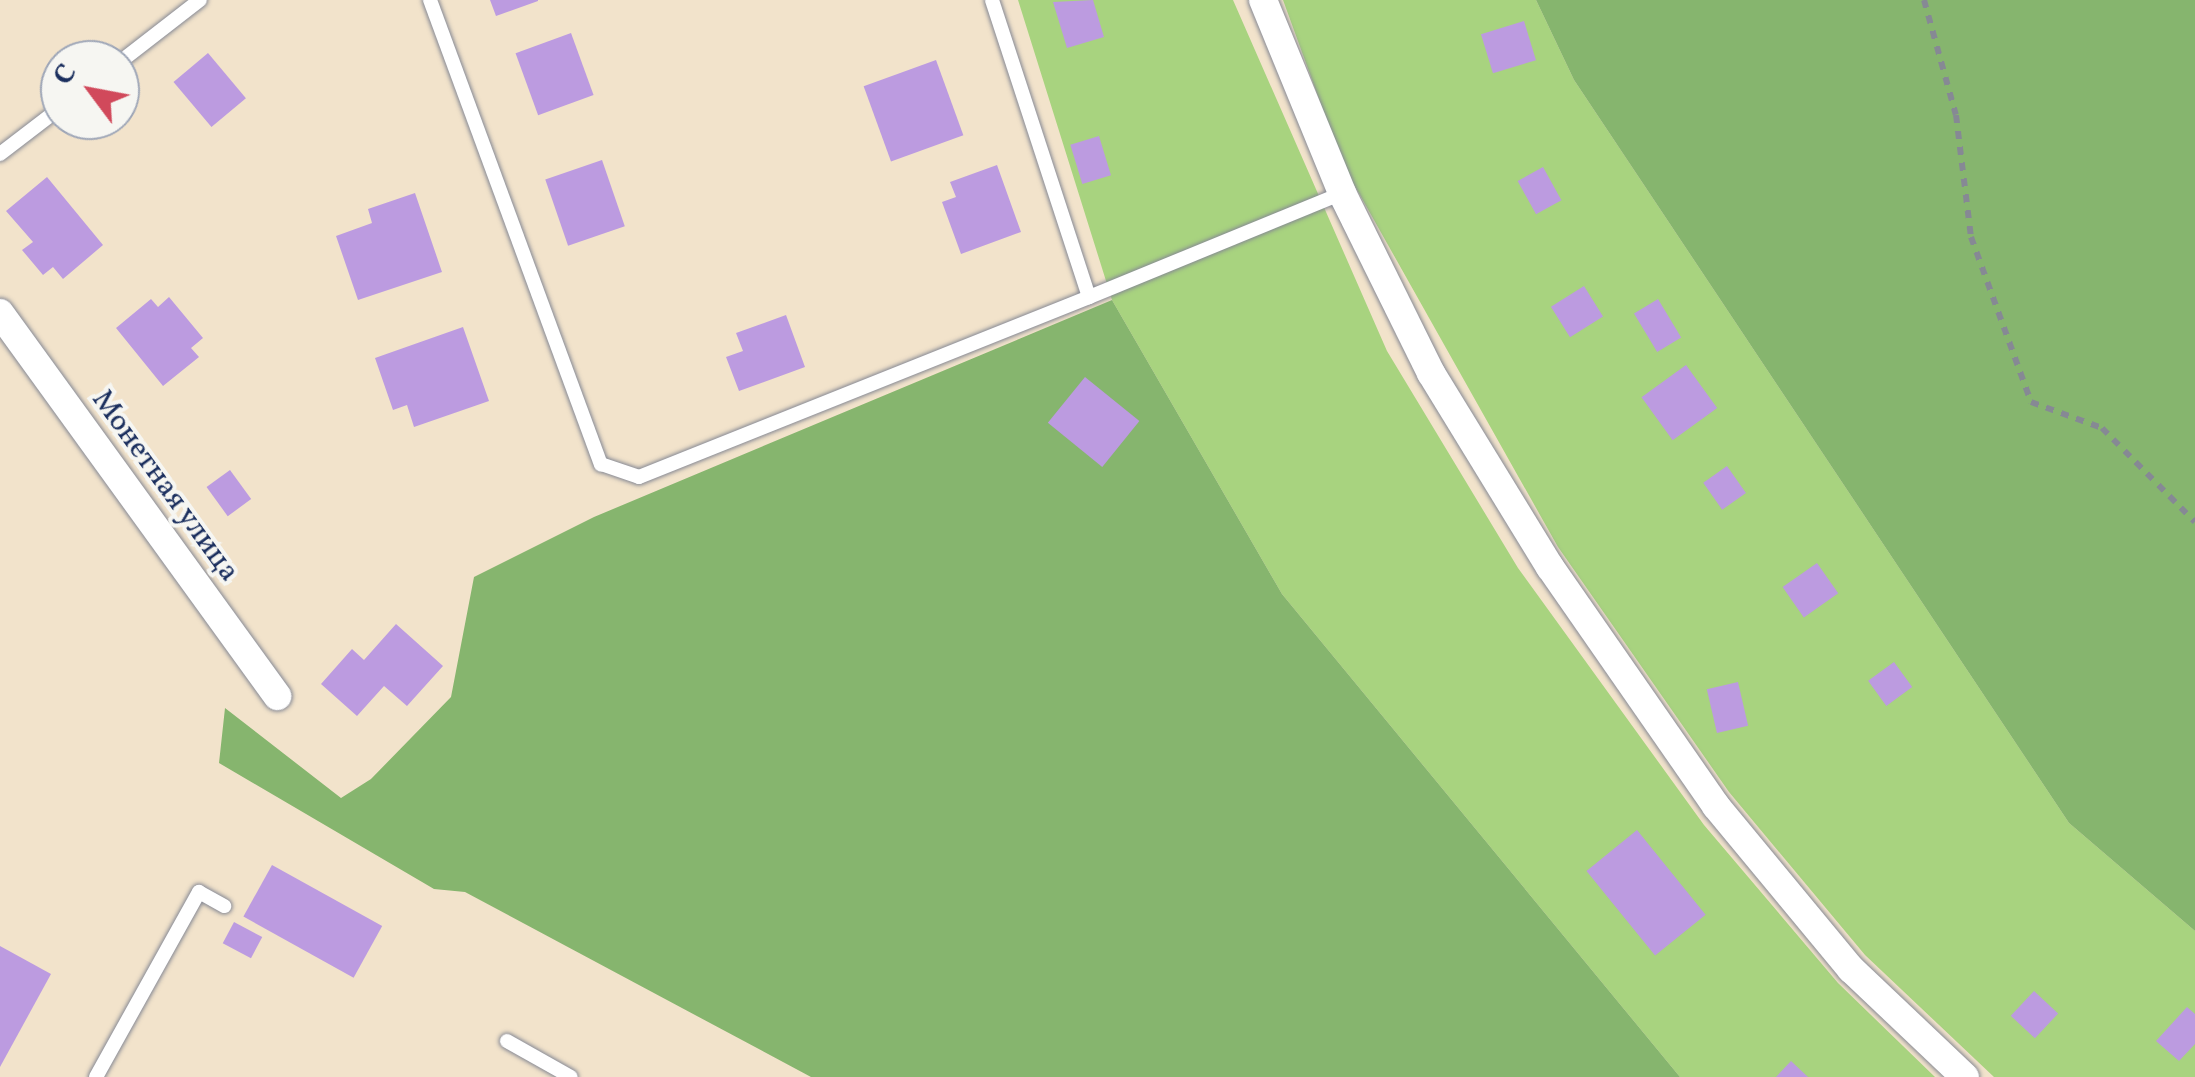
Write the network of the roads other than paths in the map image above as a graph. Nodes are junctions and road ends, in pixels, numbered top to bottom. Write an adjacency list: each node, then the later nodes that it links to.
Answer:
1 (200, 0): 5 (lane)
2 (430, 0): 9 (lane)
3 (992, 0): 9 (lane)
4 (1263, 0): 8 (street)
5 (140, 46)
6 (40, 123): 7 (lane)
7 (0, 154)
8 (1342, 194): 9 (lane); 16 (street)
9 (1089, 297)
10 (0, 314): 11 (street, Монетная улица)
11 (277, 696)
12 (224, 906): 14 (lane)
13 (507, 1042): 15 (lane)
14 (96, 1077)
15 (570, 1077)
16 (1964, 1077)

